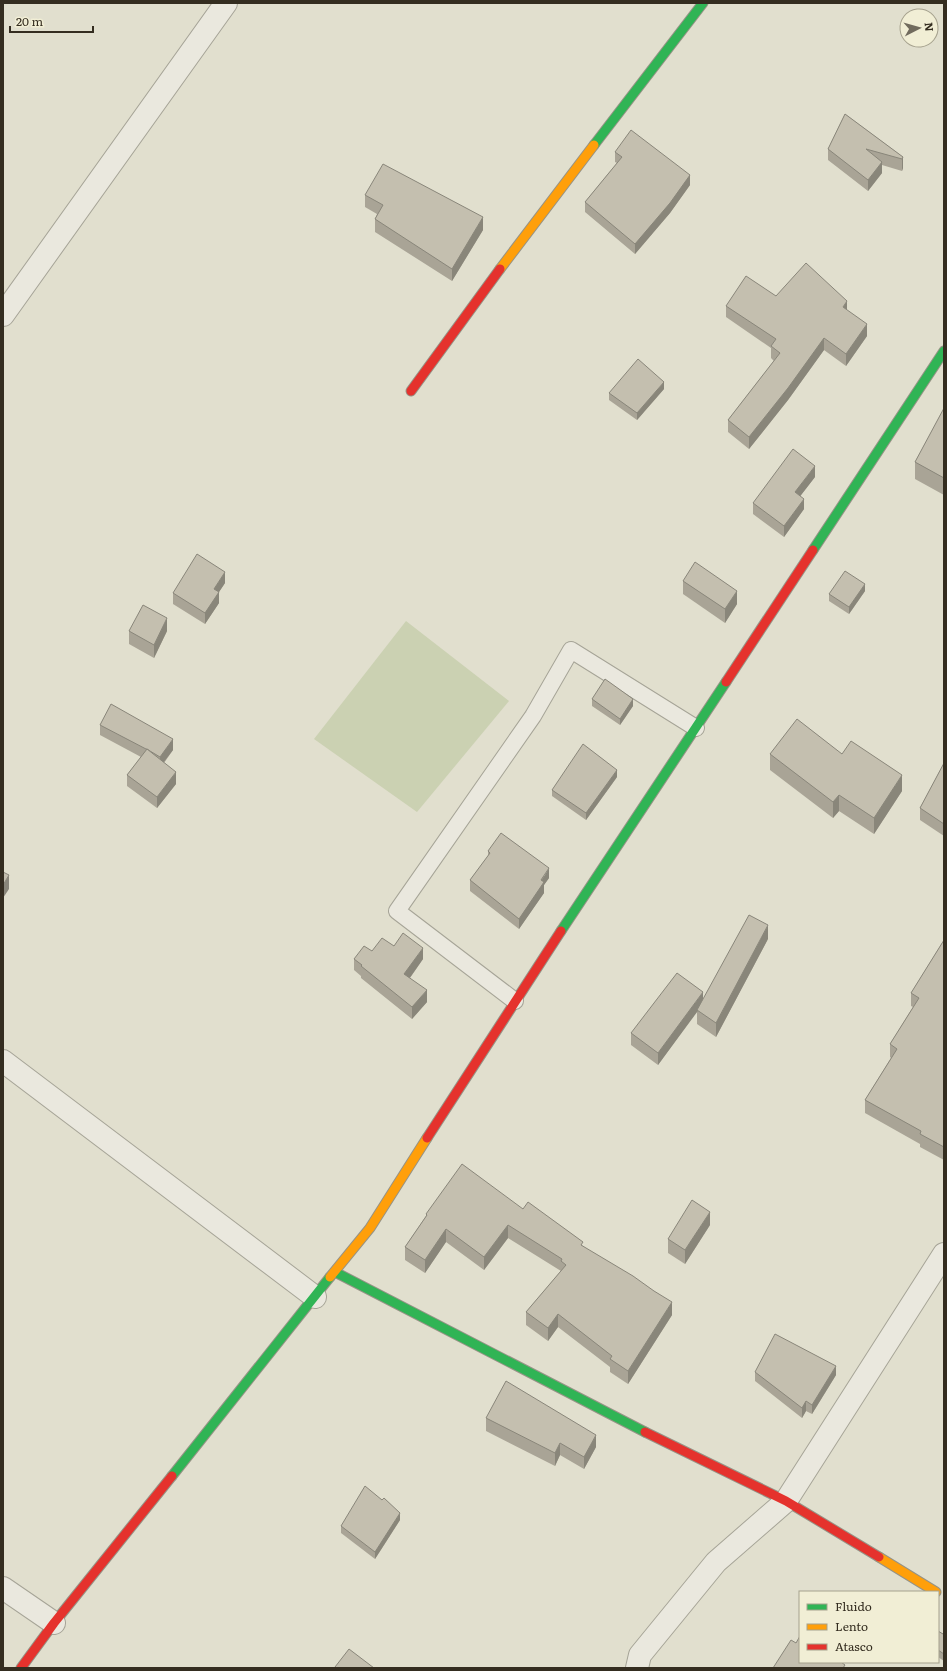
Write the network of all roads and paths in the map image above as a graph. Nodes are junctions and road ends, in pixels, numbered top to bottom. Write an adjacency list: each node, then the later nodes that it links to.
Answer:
1 (226, 3): 3 (street)
2 (703, 3): 5 (street)
3 (3, 315)
4 (944, 351): 6 (street)
5 (411, 391)
6 (696, 728): 7 (street); 7 (lane)
7 (515, 1001): 10 (street)
8 (3, 1062): 11 (street)
9 (944, 1254): 12 (street)
10 (335, 1272): 11 (street); 12 (street)
11 (315, 1297): 15 (street)
12 (786, 1501): 14 (street); 17 (street)
13 (3, 1588): 15 (street)
14 (934, 1591)
15 (54, 1623): 16 (street)
16 (21, 1668)
17 (637, 1668)

